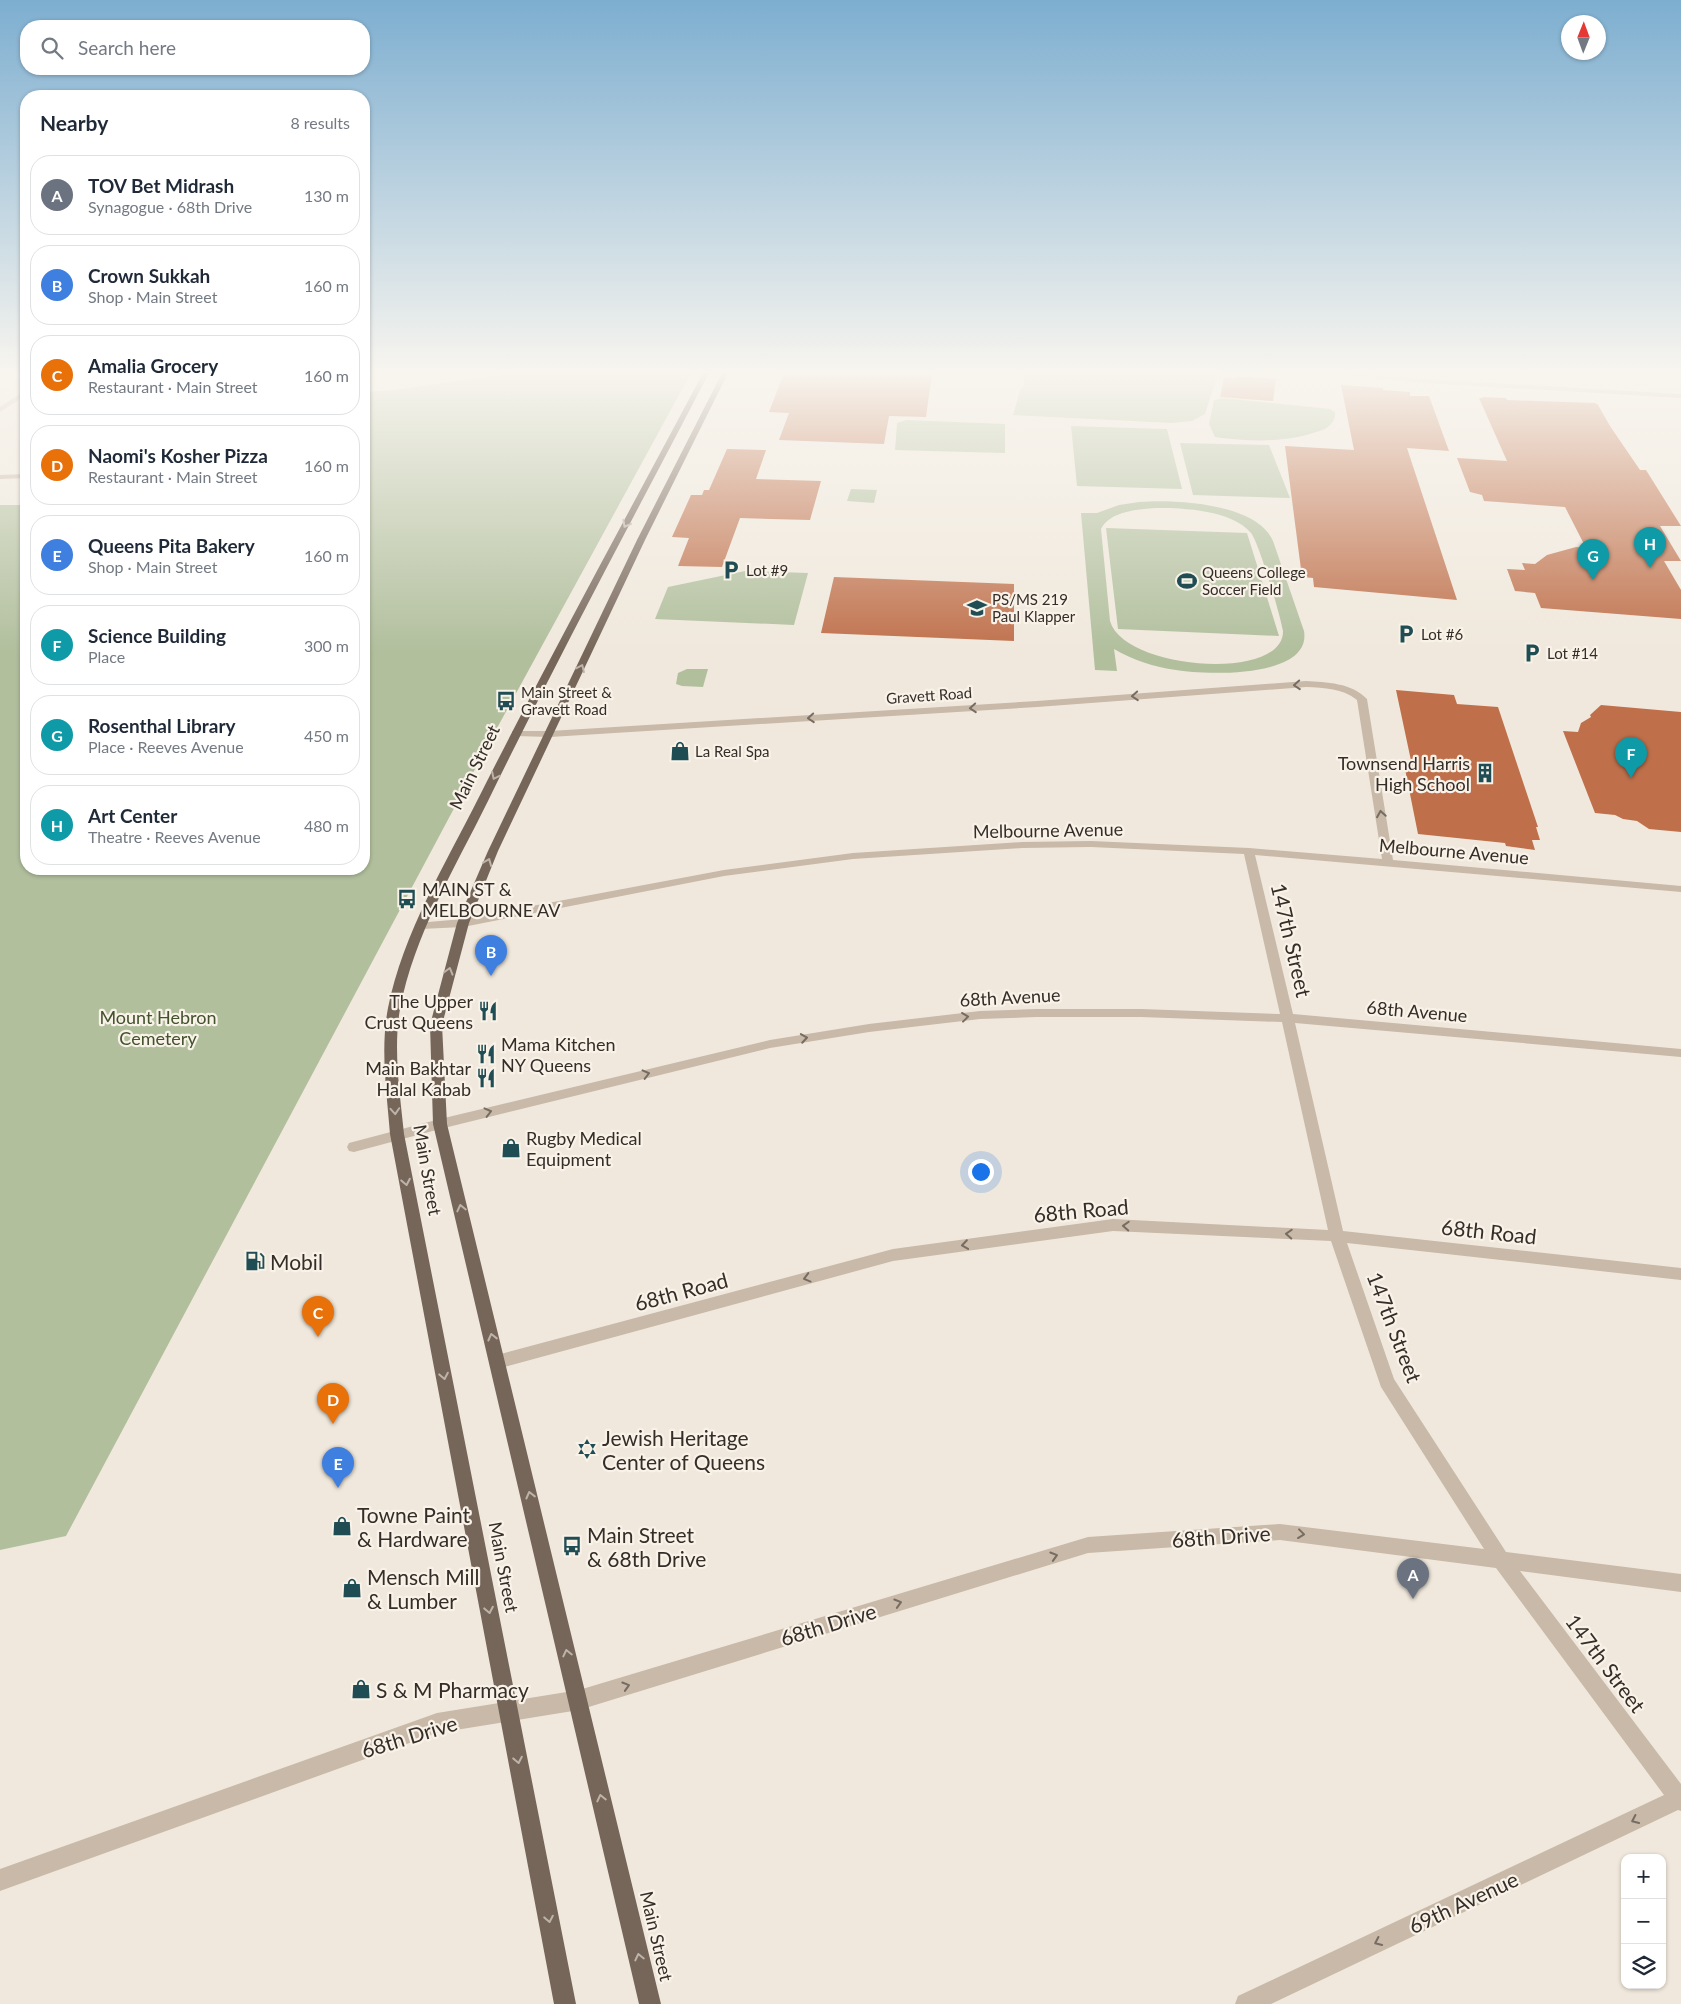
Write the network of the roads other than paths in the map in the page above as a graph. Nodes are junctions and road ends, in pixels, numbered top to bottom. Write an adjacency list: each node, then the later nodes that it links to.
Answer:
1 (657, 467): 5 (main road, Main Street, one-way to 5)
2 (678, 467): 6 (main road, Main Street, one-way to 2)
3 (0, 476): 4 (street)
4 (20, 476)
5 (515, 734): 6 (street, Gravett Road); 10 (main road, Main Street, one-way to 10)
6 (550, 734): 8 (street, Gravett Road, one-way to 6); 11 (main road, Main Street, one-way to 6)
7 (1249, 851): 8 (street, Melbourne Avenue); 11 (street, Melbourne Avenue); 12 (street, 147th Street)
8 (1388, 862): 9 (street, Melbourne Avenue)
9 (1681, 889)
10 (421, 924): 11 (street, Melbourne Avenue); 15 (main road, Main Street, one-way to 15)
11 (463, 924): 14 (main road, Main Street, one-way to 11)
12 (1287, 1018): 13 (street, 68th Avenue); 14 (street, 68th Avenue, one-way to 12); 17 (street, 147th Street)
13 (1681, 1053)
14 (440, 1124): 15 (street, 68th Avenue); 19 (main road, Main Street, one-way to 14)
15 (397, 1134): 16 (street, 68th Avenue); 23 (main road, Main Street, one-way to 23)
16 (354, 1147)
17 (1337, 1236): 18 (street, 68th Road); 19 (street, 68th Road, one-way to 19); 20 (street, 147th Street)
18 (1681, 1274)
19 (498, 1362): 22 (main road, Main Street, one-way to 19)
20 (1500, 1559): 21 (street, 68th Drive); 22 (street, 68th Drive, one-way to 20); 24 (street, 147th Street)
21 (1681, 1583)
22 (579, 1700): 23 (street, 68th Drive); 27 (main road, Main Street, one-way to 22)
23 (510, 1712): 25 (street, 68th Drive); 26 (main road, Main Street, one-way to 26)
24 (1680, 1800): 28 (street, 69th Avenue, one-way to 28)
25 (0, 1880)
26 (565, 2004)
27 (650, 2004)
28 (1246, 2004)

